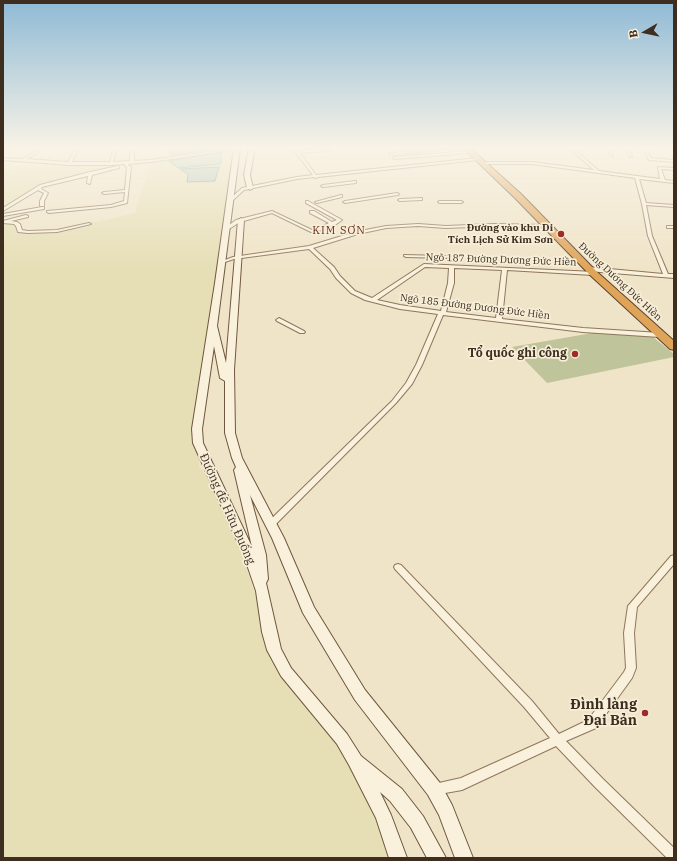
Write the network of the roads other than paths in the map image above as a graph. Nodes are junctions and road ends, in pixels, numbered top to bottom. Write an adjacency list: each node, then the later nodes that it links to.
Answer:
1 (38, 188): 21 (street)
2 (40, 188): 24 (street)
3 (232, 188): 12 (main road, Đường đê Hữu Đuống)
4 (250, 188): 12 (street)
5 (510, 188): 30 (highway, Đường Dương Đức Hiền)
6 (640, 188): 19 (street)
7 (127, 191): 8 (street); 22 (street)
8 (104, 193)
9 (397, 194): 16 (street)
10 (341, 196): 15 (street)
11 (421, 199): 13 (street)
12 (231, 200): 31 (main road, Đường đê Hữu Đuống)
13 (400, 200)
14 (307, 202): 29 (street)
15 (318, 202)
16 (345, 202)
17 (440, 202): 18 (street)
18 (461, 202)
19 (644, 204): 20 (street); 39 (street)
20 (674, 206)
21 (3, 210)
22 (49, 212)
23 (312, 212): 29 (street)
24 (3, 214)
25 (26, 216): 27 (street)
26 (241, 220): 29 (street); 31 (street); 35 (main road)
27 (3, 222): 28 (street)
28 (90, 224)
29 (333, 224)
30 (546, 226): 32 (street); 38 (highway, Đường Dương Đức Hiền)
31 (227, 228): 35 (main road, Đường đê Hữu Đuống)
32 (310, 247): 35 (street); 41 (street, Ngõ 185 Đường Dương Đức Hiền)
33 (406, 256): 34 (street)
34 (446, 257)
35 (229, 258): 45 (main road, Đường đê Hữu Đuống); 49 (main road)
36 (452, 266): 37 (street, Ngõ 187 Đường Dương Đức Hiền); 41 (street, Ngõ 187 Đường Dương Đức Hiền); 42 (street)
37 (505, 269): 38 (street, Ngõ 187 Đường Dương Đức Hiền); 44 (street)
38 (590, 271): 39 (street, Ngõ 187 Đường Dương Đức Hiền); 47 (highway, Đường Dương Đức Hiền)
39 (666, 275): 40 (street, Ngõ 187 Đường Dương Đức Hiền)
40 (674, 276)
41 (373, 300): 42 (street, Ngõ 185 Đường Dương Đức Hiền)
42 (442, 313): 44 (street, Ngõ 185 Đường Dương Đức Hiền); 51 (street)
43 (279, 320): 46 (street)
44 (499, 320): 47 (street, Ngõ 185 Đường Dương Đức Hiền)
45 (214, 324): 49 (main road); 54 (main road, Đường đê Hữu Đuống)
46 (302, 332)
47 (660, 335): 48 (highway, Đường Dương Đức Hiền)
48 (674, 346)
49 (230, 433): 50 (main road)
50 (237, 458): 51 (main road); 54 (main road)
51 (271, 524): 57 (main road)
52 (674, 558): 55 (street)
53 (398, 567): 55 (street)
54 (262, 591): 56 (main road, Đường đê Hữu Đuống)
55 (557, 739): 57 (street); 58 (street)
56 (355, 760): 59 (main road, Đường đê Hữu Đuống); 60 (main road)
57 (434, 790): 61 (main road)
58 (674, 856)
59 (398, 858)
60 (437, 858)
61 (464, 858)

